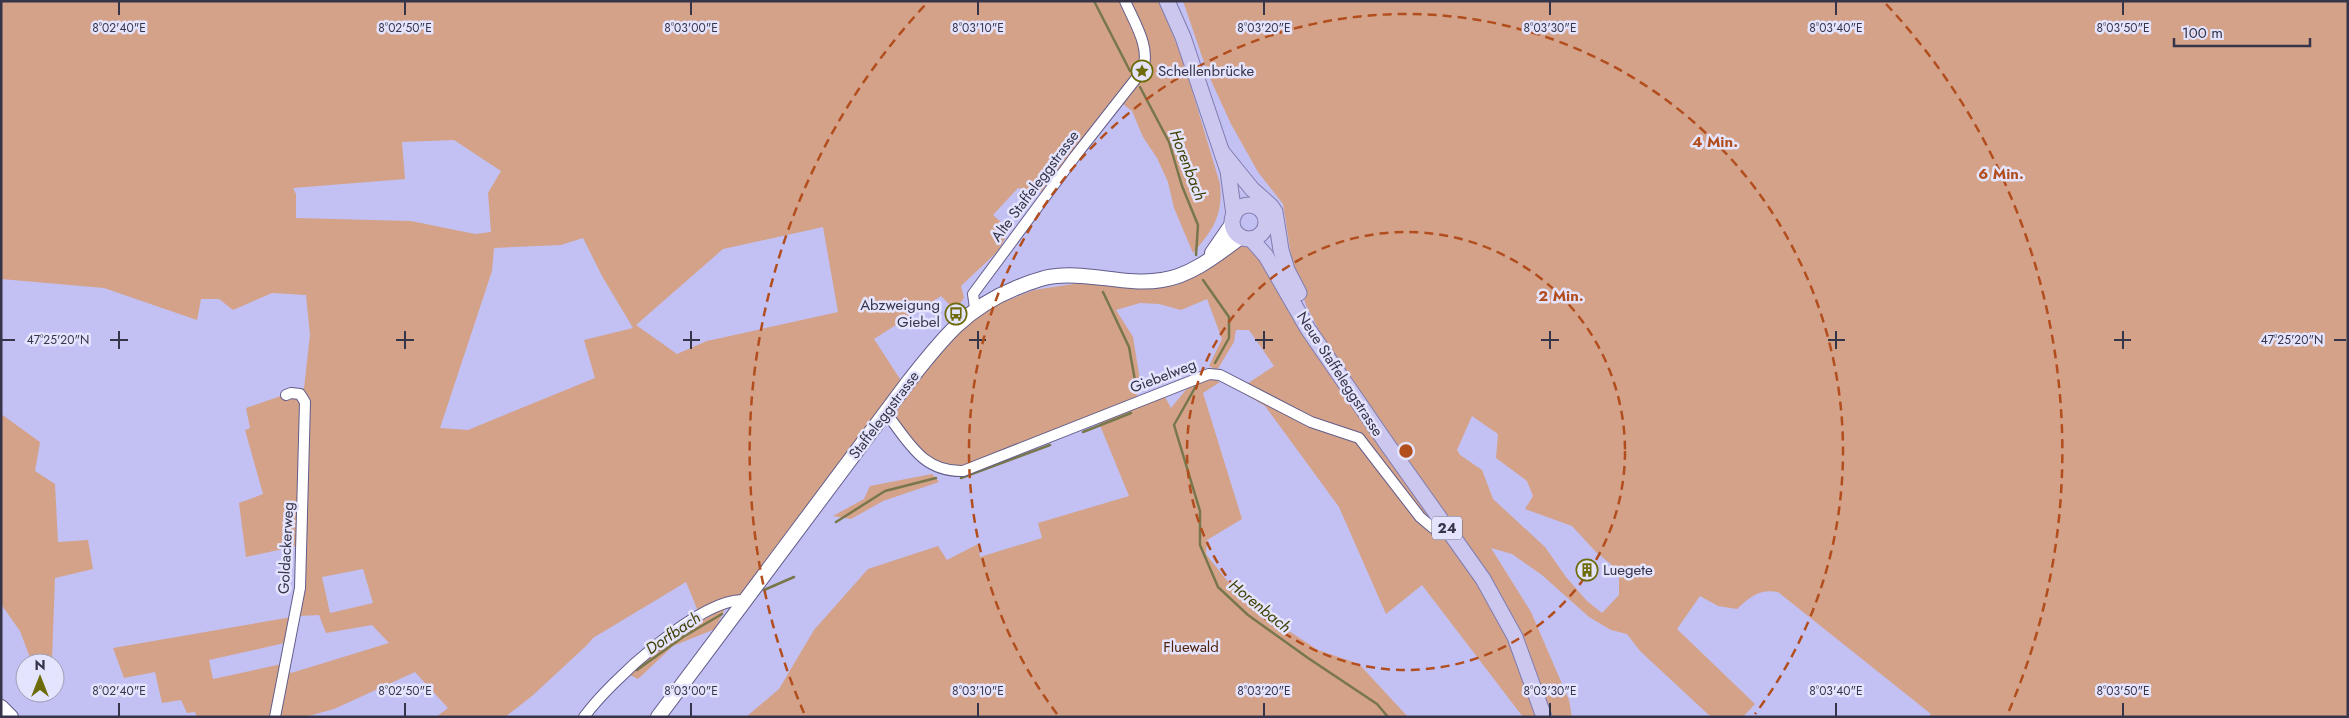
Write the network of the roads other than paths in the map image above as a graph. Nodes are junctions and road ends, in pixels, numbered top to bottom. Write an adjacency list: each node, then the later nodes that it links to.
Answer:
1 (1125, 1): 11 (street, Alte Staffeleggstrasse)
2 (1167, 1): 3 (main road, 24)
3 (1222, 152): 4 (main road, 24); 10 (main road, 24)
4 (1228, 171): 5 (main road, 24); 6 (main road, 24)
5 (1255, 206): 6 (main road); 7 (main road)
6 (1233, 220): 8 (main road); 9 (street, Staffeleggstrasse)
7 (1266, 228): 8 (main road); 10 (main road, 24)
8 (1246, 238): 9 (street, Staffeleggstrasse); 12 (main road, Neue Staffeleggstrasse / 24)
9 (1201, 264): 11 (street, Staffeleggstrasse)
10 (1287, 270): 12 (main road, 24)
11 (975, 308): 14 (street, Staffeleggstrasse)
12 (1325, 351): 22 (main road, Neue Staffeleggstrasse / 24)
13 (286, 395): 19 (street, Goldackerweg)
14 (886, 413): 15 (street, Giebelweg); 16 (street, Staffeleggstrasse)
15 (1433, 528)
16 (744, 600): 20 (street); 21 (street, Staffeleggstrasse)
17 (1, 707): 18 (street)
18 (11, 717)
19 (275, 717)
20 (584, 717)
21 (658, 717)
22 (1544, 717)

